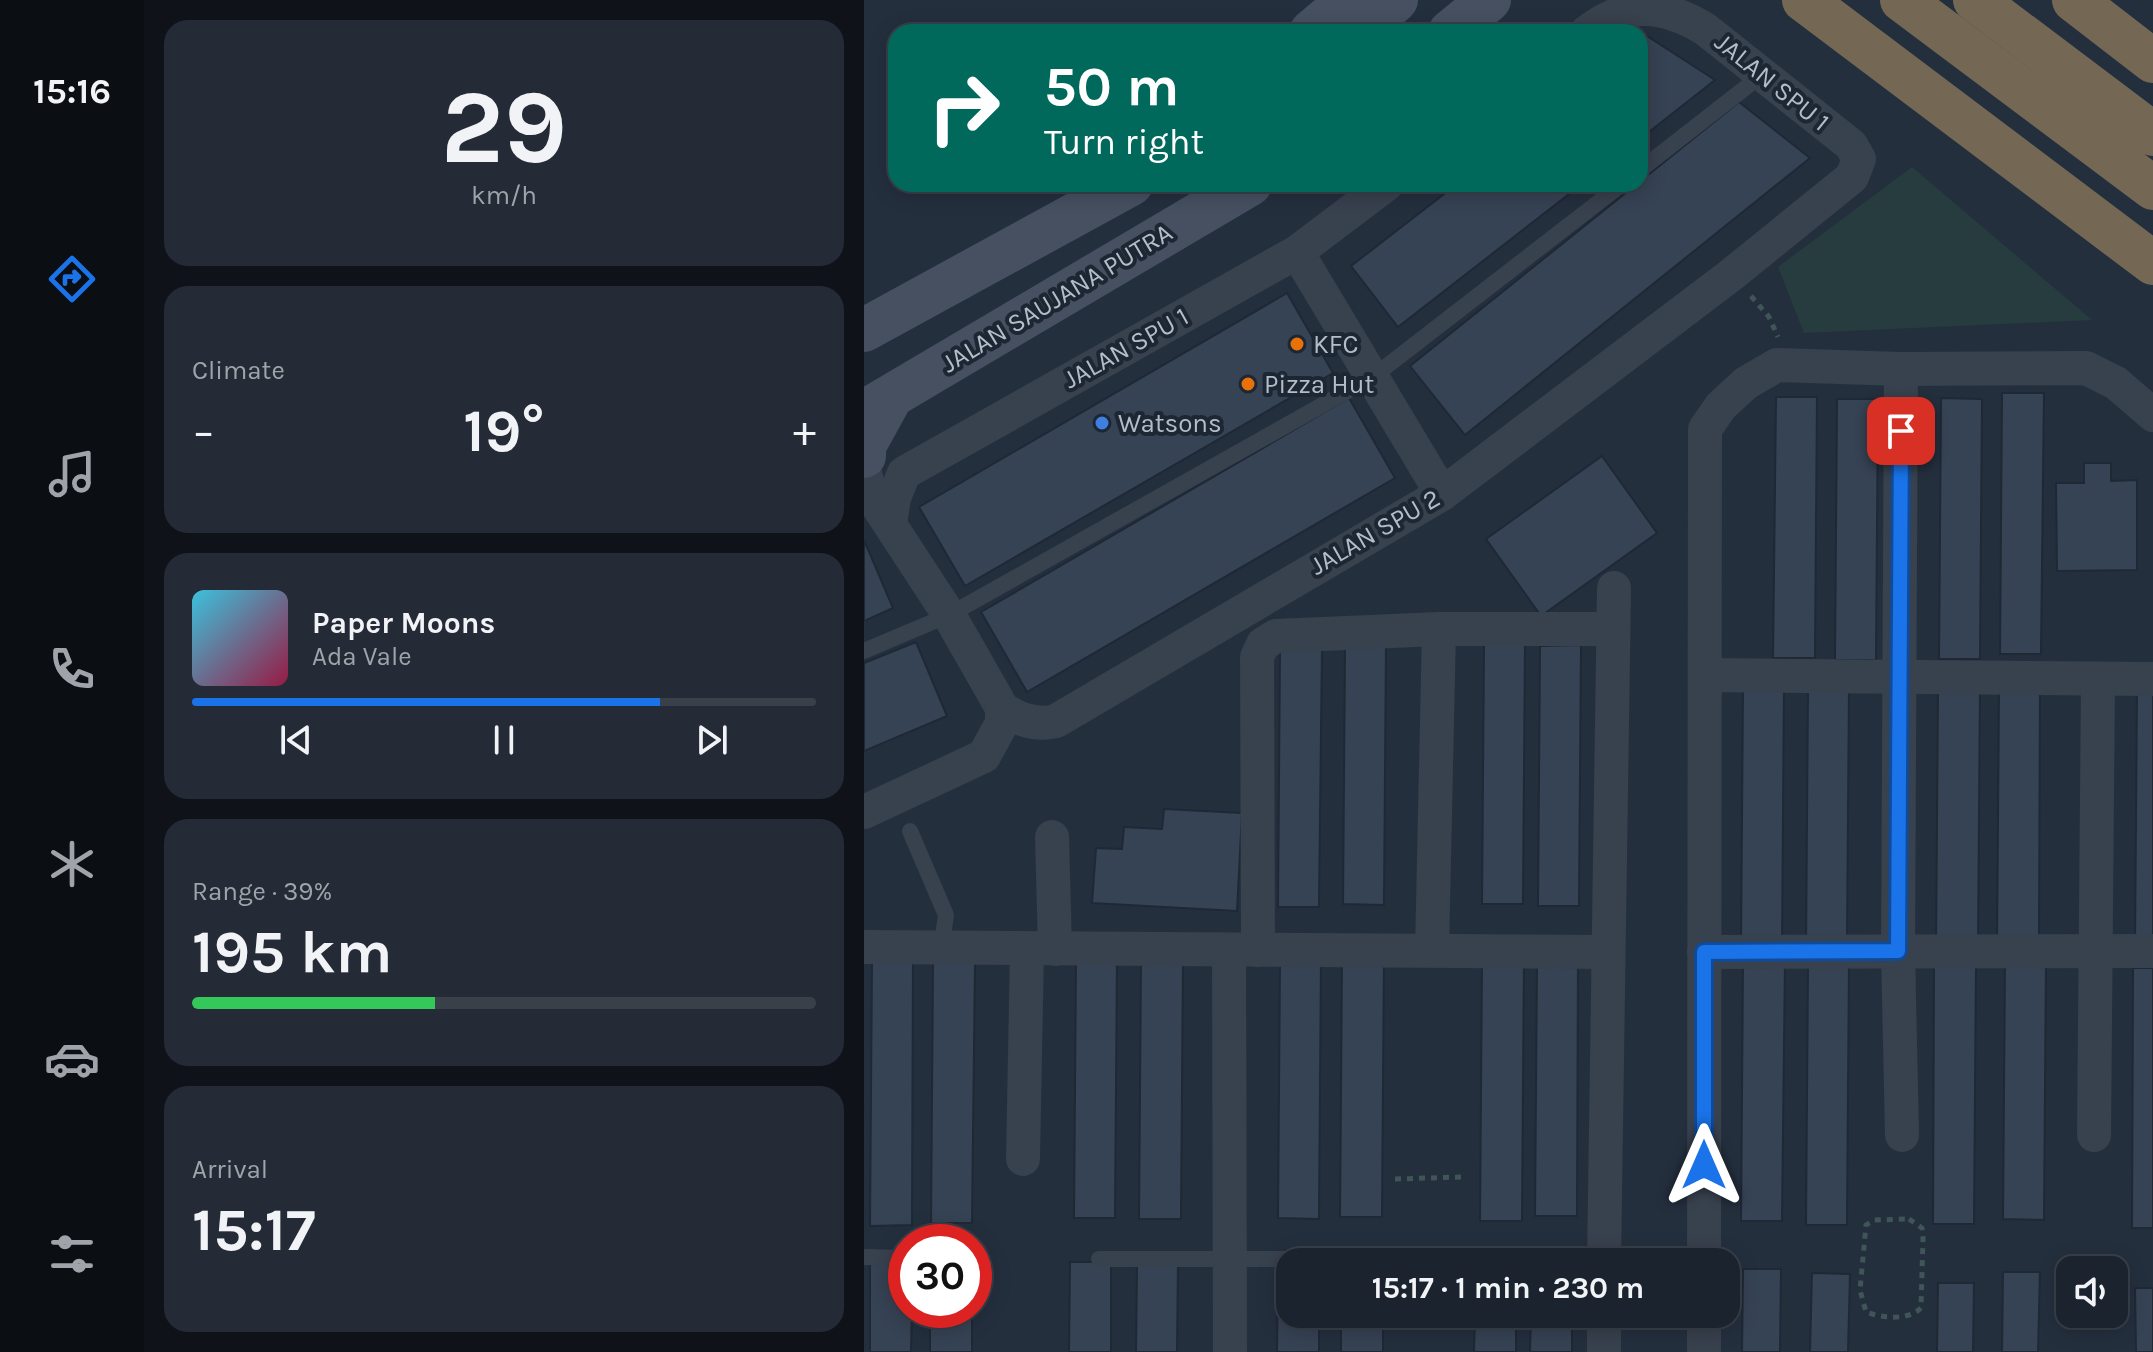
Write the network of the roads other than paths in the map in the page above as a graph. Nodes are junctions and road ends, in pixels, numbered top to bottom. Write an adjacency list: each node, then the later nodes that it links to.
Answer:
1 (1349, 0): 8 (main road)
2 (1396, 0): 9 (main road)
3 (1489, 0): 10 (main road)
4 (1804, 0): 23 (highway)
5 (1902, 0): 17 (highway)
6 (1975, 0): 14 (highway)
7 (2074, 0): 12 (highway)
8 (1320, 24)
9 (1368, 24)
10 (1460, 24)
11 (1603, 24): 13 (street, JALAN SPU 1)
12 (2153, 61)
13 (1763, 74): 15 (street, JALAN SPU 1); 16 (lane)
14 (2153, 134)
15 (1859, 159): 31 (street, JALAN SPU 2)
16 (1648, 164)
17 (2153, 188)
18 (1116, 192): 24 (main road)
19 (1236, 192): 27 (main road, JALAN SAUJANA PUTRA)
20 (1376, 192): 22 (street, JALAN SPU 1)
21 (1612, 192): 26 (lane)
22 (1297, 252): 26 (street); 29 (street, JALAN SPU 1)
23 (2153, 263)
24 (864, 330)
25 (1901, 369): 28 (street); 38 (street); 39 (street)
26 (1374, 376): 31 (street); 34 (lane)
27 (878, 404): 30 (main road)
28 (2153, 415)
29 (904, 473): 30 (street); 32 (street)
30 (865, 477): 32 (street)
31 (1442, 494): 42 (street, JALAN SPU 2)
32 (890, 524): 34 (street)
33 (1614, 588): 36 (street)
34 (949, 615): 37 (lane); 42 (street)
35 (1439, 629): 36 (street); 49 (street); 50 (street)
36 (1612, 629): 54 (street)
37 (864, 651)
38 (1705, 675): 39 (street); 55 (street)
39 (1900, 678): 41 (street); 51 (street)
40 (2153, 679): 41 (street)
41 (2098, 681): 52 (street)
42 (1002, 708): 43 (street)
43 (864, 812)
44 (910, 831): 47 (lane)
45 (1052, 837): 48 (street)
46 (864, 947): 47 (street)
47 (941, 949): 48 (street)
48 (1041, 950): 49 (street); 58 (street)
49 (1244, 950): 50 (street); 64 (street)
50 (1432, 950): 54 (street)
51 (1898, 951): 52 (street); 55 (street); 56 (street)
52 (2094, 951): 53 (street); 57 (street)
53 (2153, 951)
54 (1607, 952): 59 (street)
55 (1704, 952): 60 (street)
56 (1902, 1135)
57 (2094, 1135)
58 (1023, 1159)
59 (1604, 1248)
60 (1704, 1248)
61 (864, 1257): 62 (lane)
62 (888, 1258)
63 (1099, 1259): 64 (lane)
64 (1232, 1259): 65 (lane); 68 (street)
65 (1276, 1259)
66 (1604, 1328): 69 (street)
67 (1704, 1328): 70 (street)
68 (1230, 1352)
69 (1604, 1352)
70 (1704, 1352)

